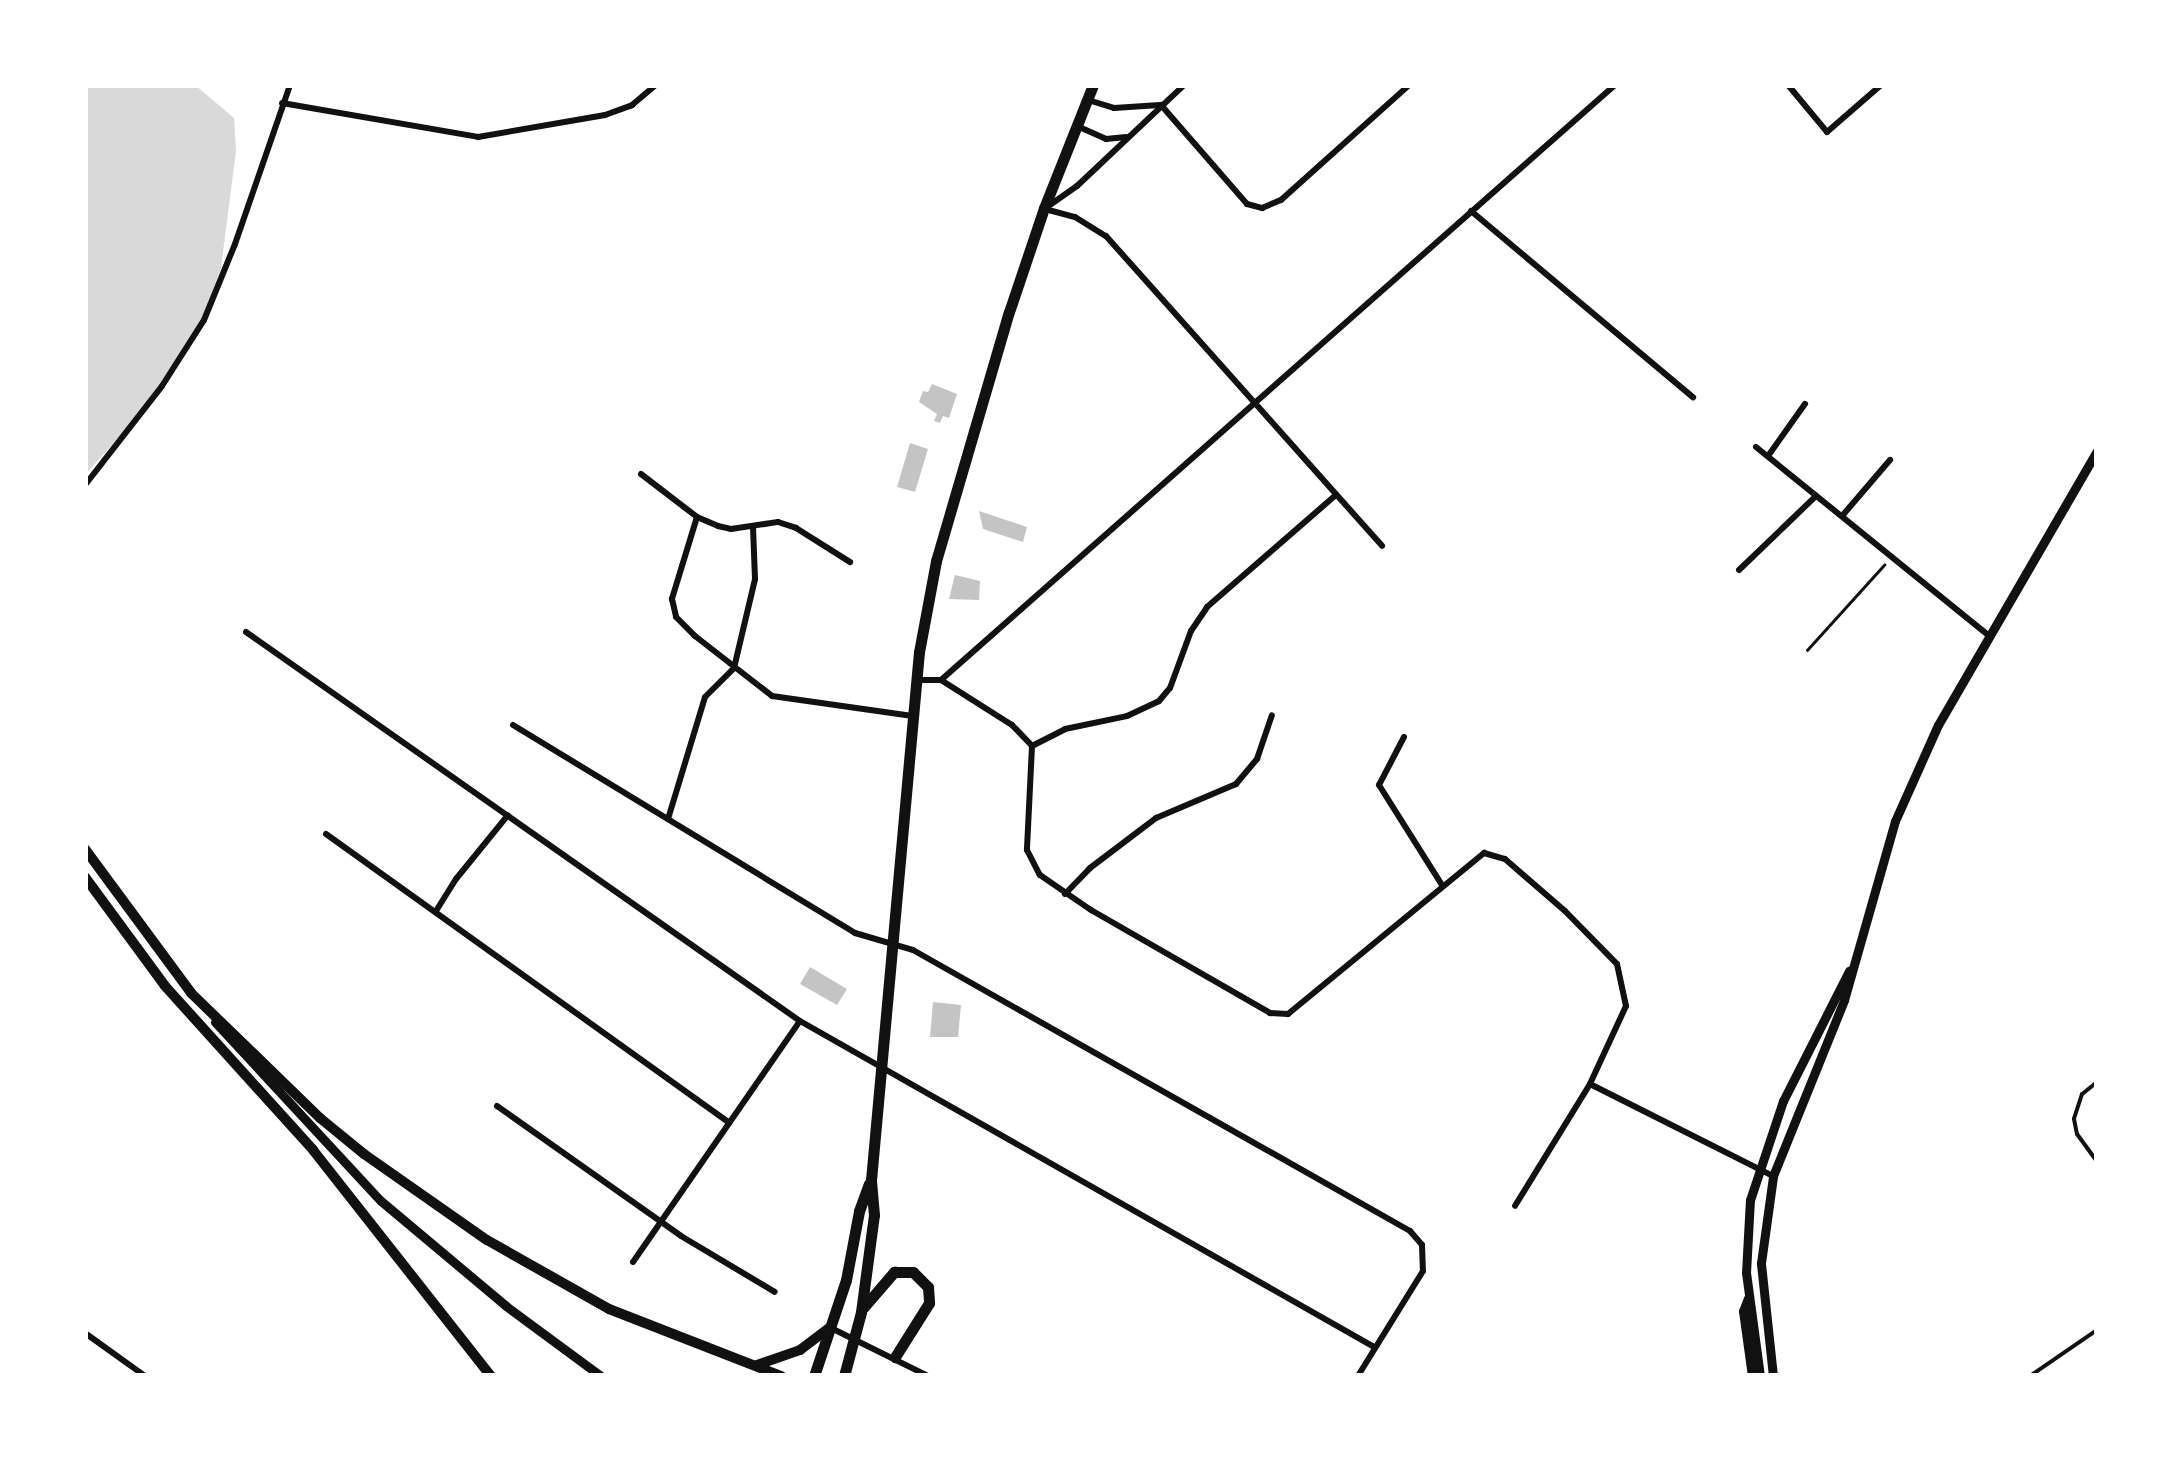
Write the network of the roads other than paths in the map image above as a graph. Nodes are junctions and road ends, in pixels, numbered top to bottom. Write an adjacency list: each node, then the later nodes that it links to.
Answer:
1 (290, 85): 10 (street)
2 (656, 85): 10 (street)
3 (1093, 85): 9 (highway)
4 (1184, 85): 11 (street)
5 (1409, 85): 11 (street)
6 (1614, 85): 15 (street)
7 (1788, 85): 8 (street)
8 (1881, 85)
9 (1087, 100): 11 (street); 12 (highway)
10 (282, 103): 24 (street)
11 (1161, 105): 13 (street)
12 (1076, 125): 13 (street); 14 (highway)
13 (1131, 136): 14 (street)
14 (1044, 208): 17 (street); 36 (highway)
15 (1471, 211): 16 (street); 17 (street)
16 (1693, 397)
17 (1255, 403): 25 (street); 37 (street)
18 (1805, 404): 21 (street)
19 (1756, 447): 21 (street)
20 (2097, 450): 34 (main road)
21 (1768, 456): 26 (street)
22 (1890, 460): 27 (street)
23 (641, 474): 28 (street)
24 (85, 485)
25 (1336, 495): 30 (street); 42 (street)
26 (1816, 496): 27 (street); 32 (street)
27 (1842, 516): 34 (street)
28 (697, 518): 29 (street); 35 (street)
29 (753, 526): 31 (street); 35 (street)
30 (1382, 546)
31 (850, 562)
32 (1739, 570)
33 (246, 632): 43 (street)
34 (1989, 636): 52 (main road)
35 (734, 668): 39 (street); 44 (street)
36 (918, 680): 37 (street); 39 (highway)
37 (941, 680): 42 (street)
38 (1272, 715): 49 (street)
39 (914, 716): 51 (highway)
40 (513, 725): 44 (street)
41 (1404, 738): 48 (street)
42 (1032, 746): 49 (street)
43 (508, 815): 50 (street); 54 (street)
44 (668, 819): 51 (street)
45 (326, 834): 50 (street)
46 (85, 849): 53 (main road)
47 (85, 877): 59 (main road)
48 (1442, 885): 49 (street); 57 (street)
49 (1065, 894)
50 (436, 912): 60 (street)
51 (894, 946): 55 (highway); 76 (street)
52 (1855, 960): 62 (main road); 64 (main road)
53 (191, 993): 63 (main road); 78 (main road)
54 (800, 1021): 55 (street); 60 (street)
55 (882, 1069): 65 (highway); 76 (street)
56 (2097, 1082): 61 (lane)
57 (1590, 1084): 62 (street); 66 (street)
58 (497, 1106): 67 (street)
59 (284, 1118): 63 (main road); 80 (main road)
60 (729, 1122): 67 (street)
61 (2097, 1162)
62 (1757, 1169): 64 (street); 70 (main road)
63 (354, 1173): 81 (main road)
64 (1773, 1176): 89 (main road)
65 (871, 1180): 71 (highway); 72 (highway)
66 (1515, 1206)
67 (661, 1222): 68 (street); 69 (street)
68 (633, 1262)
69 (775, 1292)
70 (1749, 1296): 87 (main road); 88 (main road)
71 (861, 1312): 75 (highway); 77 (highway)
72 (830, 1327): 75 (street); 78 (main road); 83 (highway)
73 (2097, 1330): 90 (lane)
74 (85, 1333): 79 (street)
75 (856, 1339): 77 (street); 84 (highway)
76 (1374, 1348): 86 (street)
77 (895, 1357): 85 (street)
78 (754, 1366): 82 (main road)
79 (145, 1376)
80 (490, 1376)
81 (600, 1376)
82 (781, 1376)
83 (814, 1376)
84 (844, 1376)
85 (928, 1376)
86 (1358, 1376)
87 (1752, 1376)
88 (1760, 1376)
89 (1773, 1376)
90 (2030, 1376)

